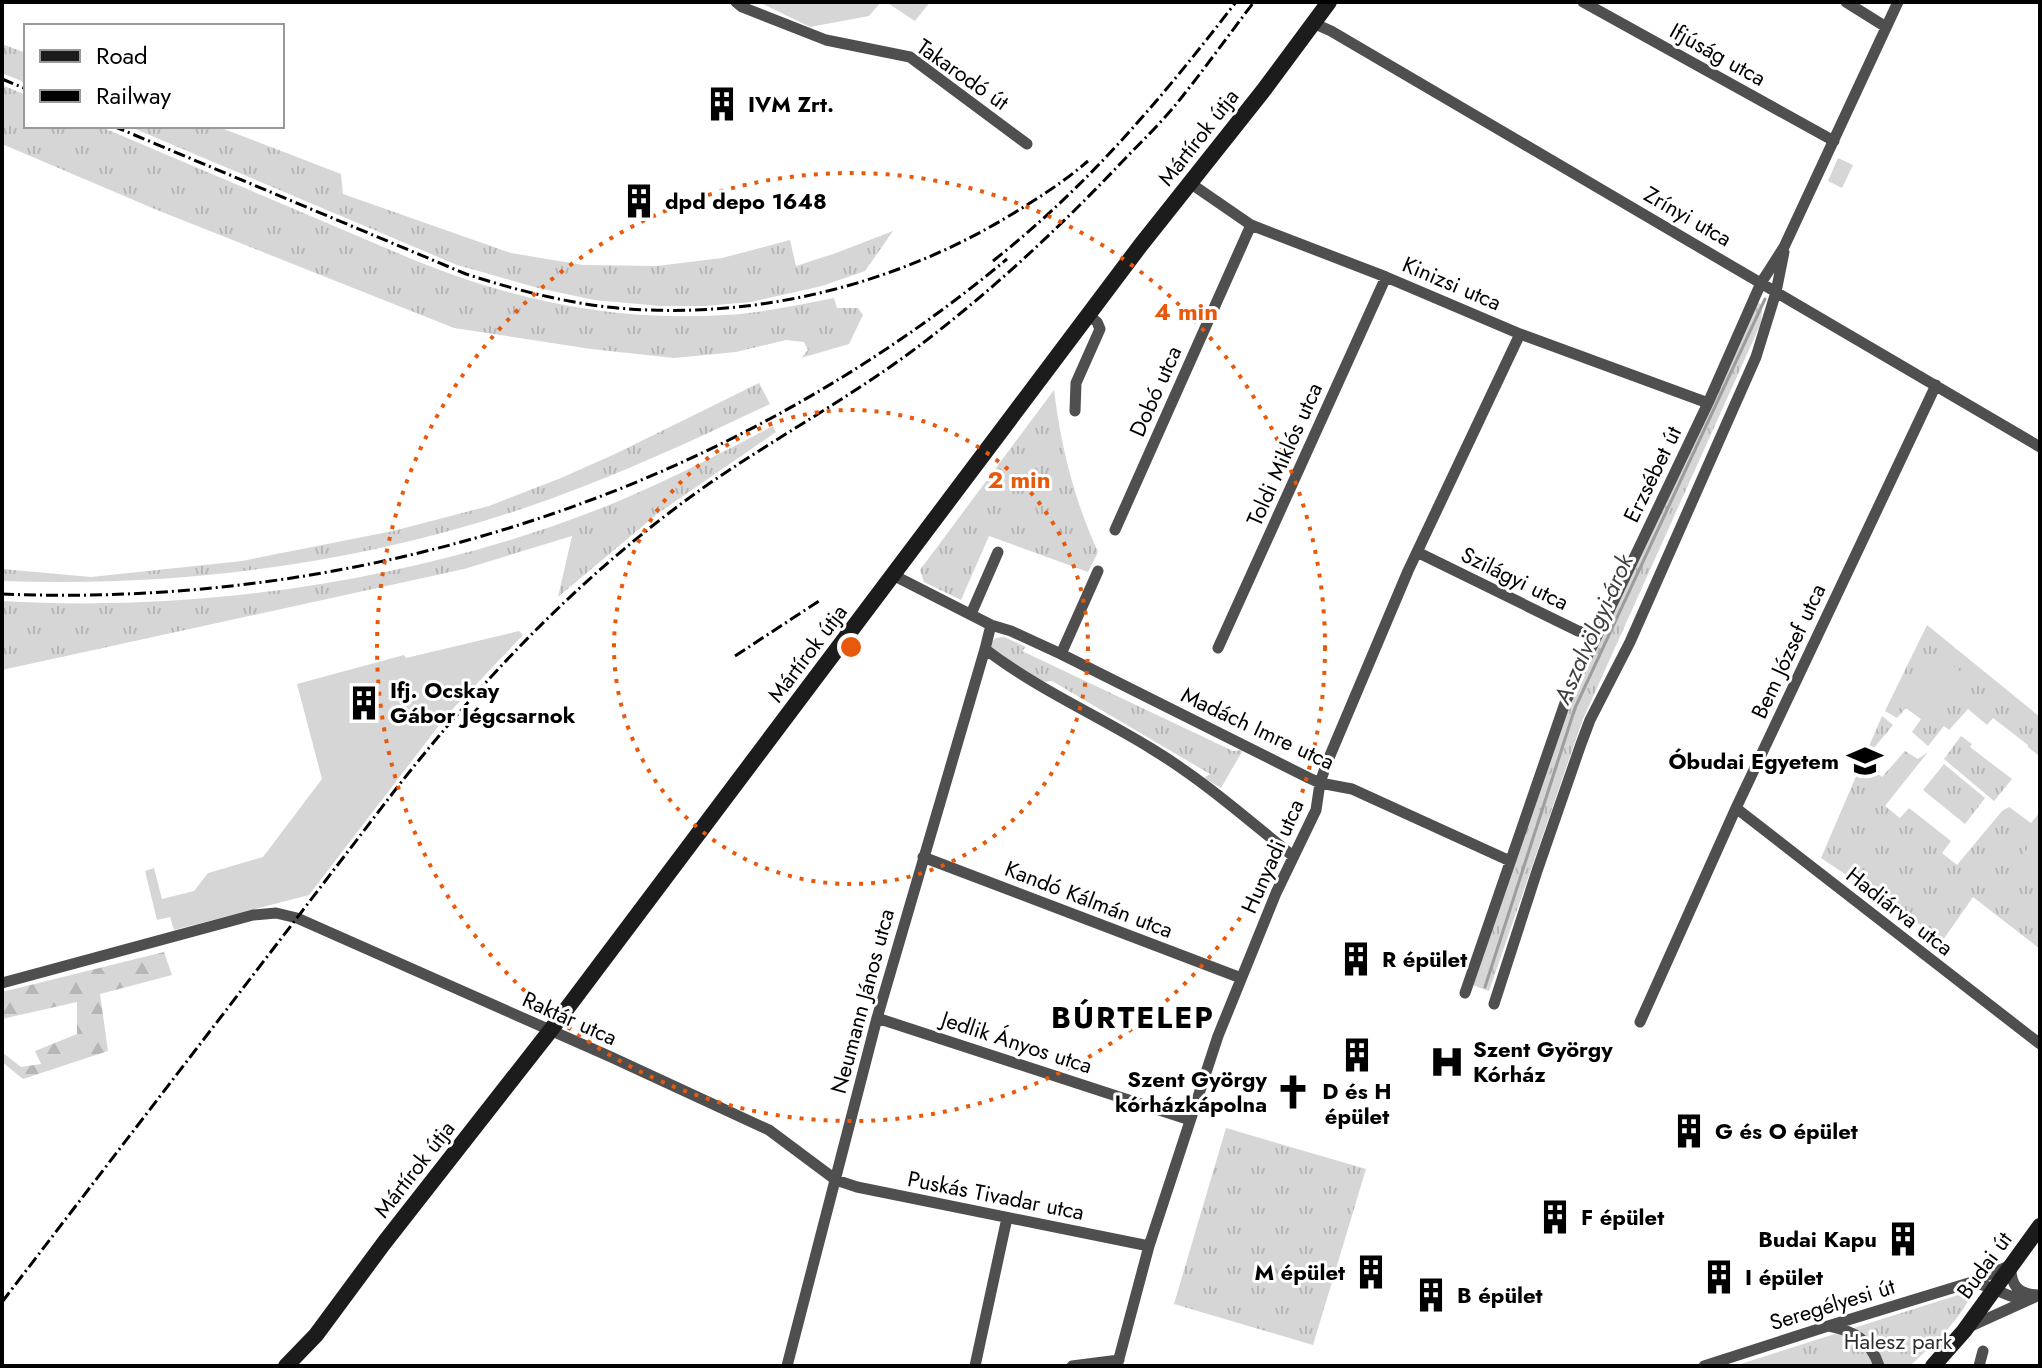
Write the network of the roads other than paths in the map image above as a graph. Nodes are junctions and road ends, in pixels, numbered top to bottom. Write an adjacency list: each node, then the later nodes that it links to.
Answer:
1 (736, 2): 9 (street, Takarodó út)
2 (1329, 2): 6 (street, Mártírok útja)
3 (1583, 2): 8 (street, Ifjúság utca)
4 (1846, 2): 7 (street)
5 (1898, 2): 7 (street, Erzsébet út)
6 (1313, 23): 10 (street, Mártírok útja); 14 (street, Zrínyi utca)
7 (1886, 27): 8 (street, Erzsébet út)
8 (1834, 141): 12 (street, Erzsébet út)
9 (1027, 144)
10 (1190, 183): 11 (street, Kinizsi utca); 16 (street, Mártírok útja)
11 (1251, 225): 13 (street, Kinizsi utca); 22 (street, Dobó utca)
12 (1784, 247): 14 (street, Erzsébet út); 15 (street, Erzsébet út)
13 (1386, 277): 17 (street, Kinizsi utca); 30 (street, Toldi Miklós utca)
14 (1761, 283): 15 (street, Zrínyi utca); 19 (street, Erzsébet út)
15 (1776, 292): 18 (street, Zrínyi utca); 41 (street, Erzsébet út)
16 (1088, 315): 20 (street); 26 (street, Mártírok útja)
17 (1520, 334): 19 (street, Kinizsi utca); 24 (street, Hunyadi utca)
18 (1936, 385): 21 (street, Zrínyi utca); 34 (street, Bem József utca)
19 (1708, 403): 29 (street, Erzsébet út)
20 (1075, 411)
21 (2040, 447)
22 (1115, 530)
23 (998, 552): 27 (street)
24 (1417, 552): 29 (street, Szilágyi utca); 33 (street, Hunyadi utca)
25 (1098, 571): 32 (street)
26 (893, 575): 27 (street, Madách Imre utca); 44 (street, Mártírok útja)
27 (971, 614): 28 (street, Madách Imre utca)
28 (991, 625): 31 (street); 32 (street, Madách Imre utca)
29 (1597, 634): 37 (street, Erzsébet út)
30 (1218, 648)
31 (985, 649): 35 (street); 36 (street, Neumann János utca)
32 (1061, 654): 33 (street, Madách Imre utca)
33 (1320, 783): 35 (street, Hunyadi utca); 37 (street, Madách Imre utca)
34 (1736, 808): 43 (street, Bem József utca); 45 (street, Hadiárva utca)
35 (1293, 856): 38 (street, Hunyadi utca)
36 (923, 857): 38 (street, Kandó Kálmán utca); 42 (street, Neumann János utca)
37 (1510, 861): 40 (street, Erzsébet út)
38 (1241, 978): 46 (street, Hunyadi utca)
39 (2, 983): 44 (street, Raktár utca)
40 (1465, 993)
41 (1494, 1004)
42 (877, 1018): 46 (street, Jedlik Ányos utca); 47 (street, Neumann János utca)
43 (1640, 1022)
44 (550, 1031): 47 (street, Raktár utca); 59 (street, Mártírok útja)
45 (2040, 1044)
46 (1190, 1120): 50 (street, Hunyadi utca)
47 (836, 1180): 48 (street, Puskás Tivadar utca); 60 (street, Neumann János utca)
48 (1007, 1218): 50 (street, Puskás Tivadar utca); 61 (street)
49 (2040, 1226): 51 (street, Budai út)
50 (1149, 1246): 58 (street, Hunyadi utca)
51 (2011, 1265): 52 (street, Seregélyesi út); 53 (street, Budai út); 54 (street)
52 (1972, 1282): 53 (street); 55 (street, Seregélyesi út)
53 (1994, 1289): 54 (street); 56 (street, Budai út)
54 (2039, 1295): 56 (street)
55 (1828, 1326): 63 (street, Seregélyesi út); 64 (street)
56 (1964, 1331): 65 (street, Budai út)
57 (1983, 1351): 66 (street)
58 (1118, 1363): 62 (street)
59 (286, 1366)
60 (787, 1366)
61 (975, 1366)
62 (1072, 1366)
63 (1704, 1366)
64 (1879, 1366)
65 (1933, 1366)
66 (1979, 1366)

